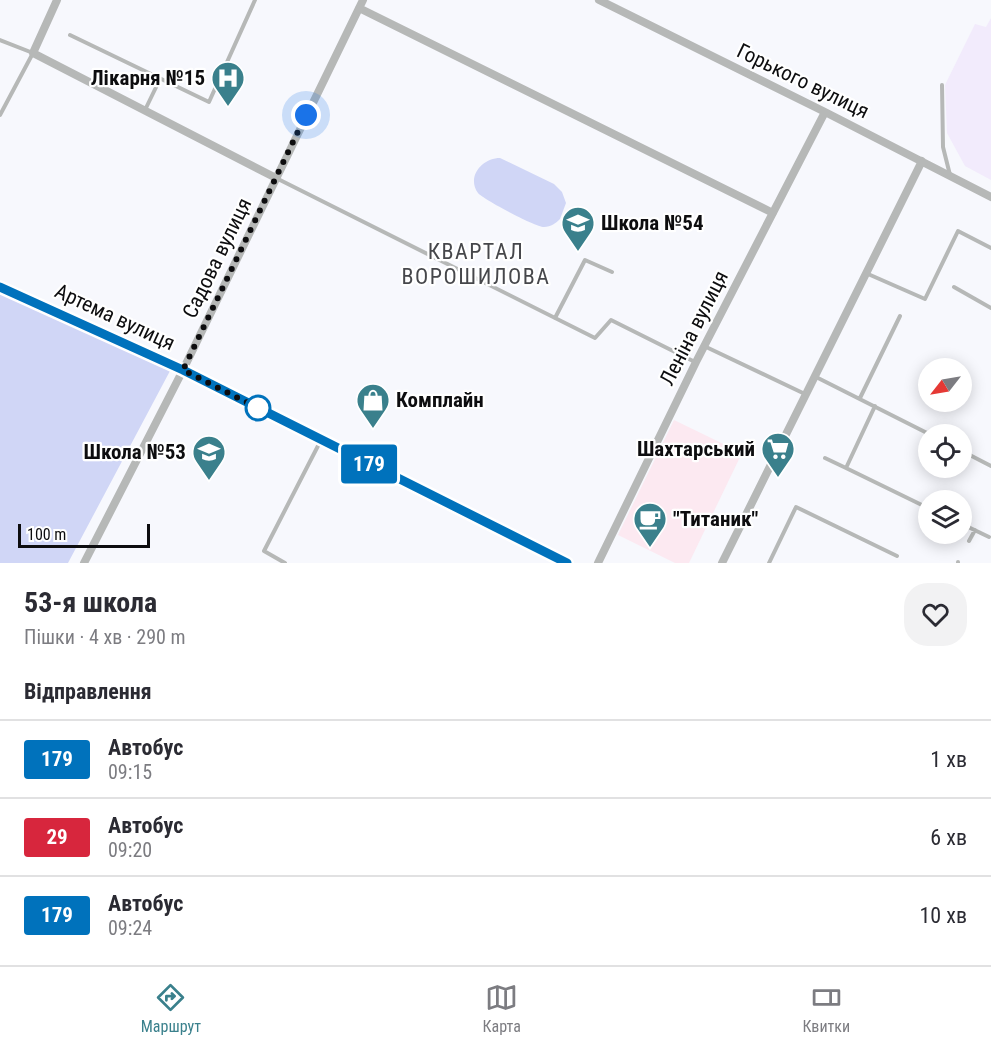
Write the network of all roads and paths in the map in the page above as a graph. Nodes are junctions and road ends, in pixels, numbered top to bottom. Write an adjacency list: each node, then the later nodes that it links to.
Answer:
1 (57, 0): 7 (street)
2 (255, 0): 8 (lane)
3 (599, 0): 11 (street, Горького вулиця)
4 (361, 4): 15 (street, Садова вулиця); 17 (street)
5 (70, 35): 8 (lane)
6 (0, 40): 7 (lane)
7 (33, 53): 10 (street); 12 (lane)
8 (160, 79): 10 (lane)
9 (942, 85): 14 (lane)
10 (144, 110): 15 (street)
11 (825, 112): 13 (street, Горького вулиця); 17 (street, Леніна вулиця)
12 (0, 115)
13 (922, 161): 14 (street, Горького вулиця); 20 (street)
14 (950, 176): 16 (street, Горького вулиця)
15 (276, 178): 25 (lane); 28 (street, Садова вулиця)
16 (991, 197)
17 (773, 213): 26 (street, Леніна вулиця)
18 (991, 248): 20 (lane)
19 (612, 272): 25 (lane)
20 (867, 274): 29 (street)
21 (0, 287): 28 (street, Артема вулиця)
22 (954, 287): 23 (lane)
23 (991, 308)
24 (900, 316): 31 (lane)
25 (555, 318): 27 (lane)
26 (705, 346): 27 (street, Леніна вулиця); 30 (lane)
27 (696, 362): 48 (street, Леніна вулиця)
28 (183, 370): 34 (street, Артема вулиця); 45 (street, Садова вулиця)
29 (815, 377): 30 (street); 31 (lane)
30 (806, 394): 49 (street)
31 (860, 398): 32 (lane)
32 (875, 406): 33 (lane); 38 (lane)
33 (918, 428)
34 (321, 440): 46 (lane); 47 (street, Артема вулиця)
35 (972, 456): 37 (lane)
36 (825, 458): 38 (lane)
37 (991, 466)
38 (846, 468): 39 (lane)
39 (918, 503)
40 (972, 529): 41 (lane)
41 (975, 530): 42 (lane); 43 (lane)
42 (972, 536)
43 (989, 537)
44 (897, 556): 50 (lane)
45 (84, 563)
46 (285, 563)
47 (567, 563)
48 (598, 563)
49 (722, 563)
50 (769, 563)

